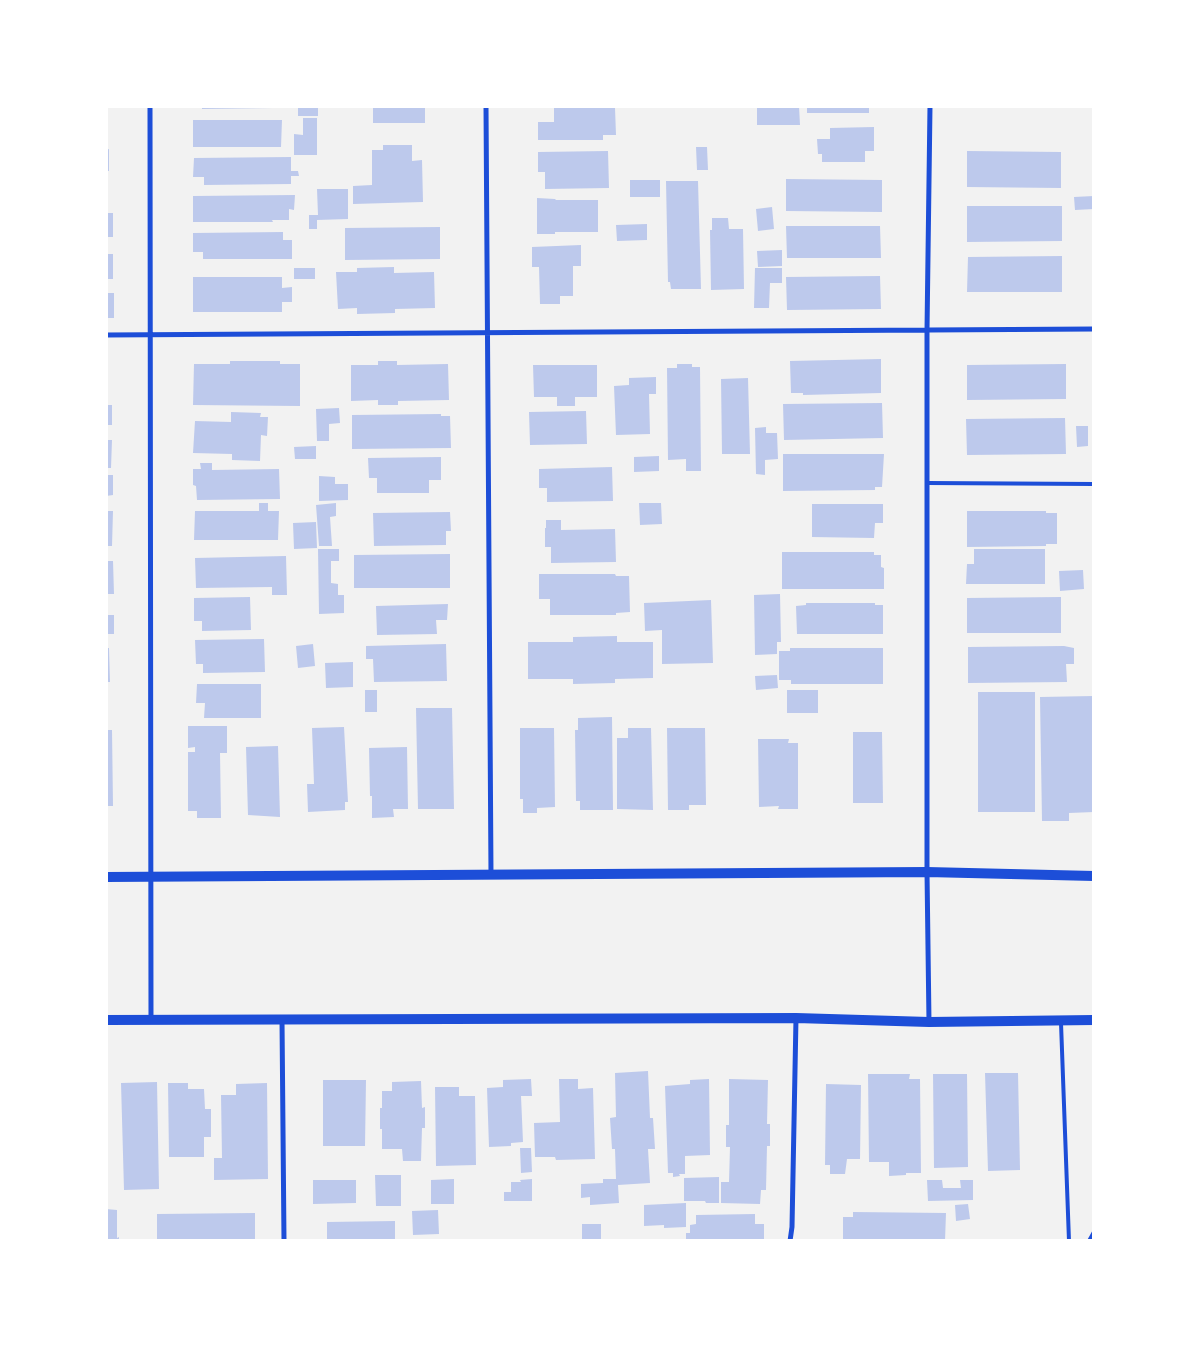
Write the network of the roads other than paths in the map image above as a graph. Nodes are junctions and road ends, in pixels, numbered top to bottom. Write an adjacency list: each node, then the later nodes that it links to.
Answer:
1 (150, 106): 8 (street)
2 (486, 106): 6 (street)
3 (930, 106): 5 (street)
4 (1094, 329): 5 (street)
5 (926, 330): 6 (street); 9 (street)
6 (486, 332): 8 (street); 12 (street)
7 (106, 334): 8 (street)
8 (150, 334): 15 (street)
9 (927, 483): 10 (lane); 11 (street)
10 (1094, 484)
11 (927, 872): 12 (main road); 13 (main road); 22 (street)
12 (491, 875): 15 (main road)
13 (1094, 876)
14 (106, 877): 15 (main road)
15 (150, 878): 17 (street)
16 (796, 1018): 19 (main road); 22 (main road); 25 (street)
17 (150, 1019): 18 (main road); 19 (main road)
18 (106, 1020)
19 (282, 1020): 24 (street)
20 (1061, 1020): 21 (main road); 22 (main road); 26 (lane)
21 (1094, 1020)
22 (929, 1022)
23 (1094, 1232): 27 (lane)
24 (284, 1241)
25 (790, 1241)
26 (1069, 1241)
27 (1088, 1241)

